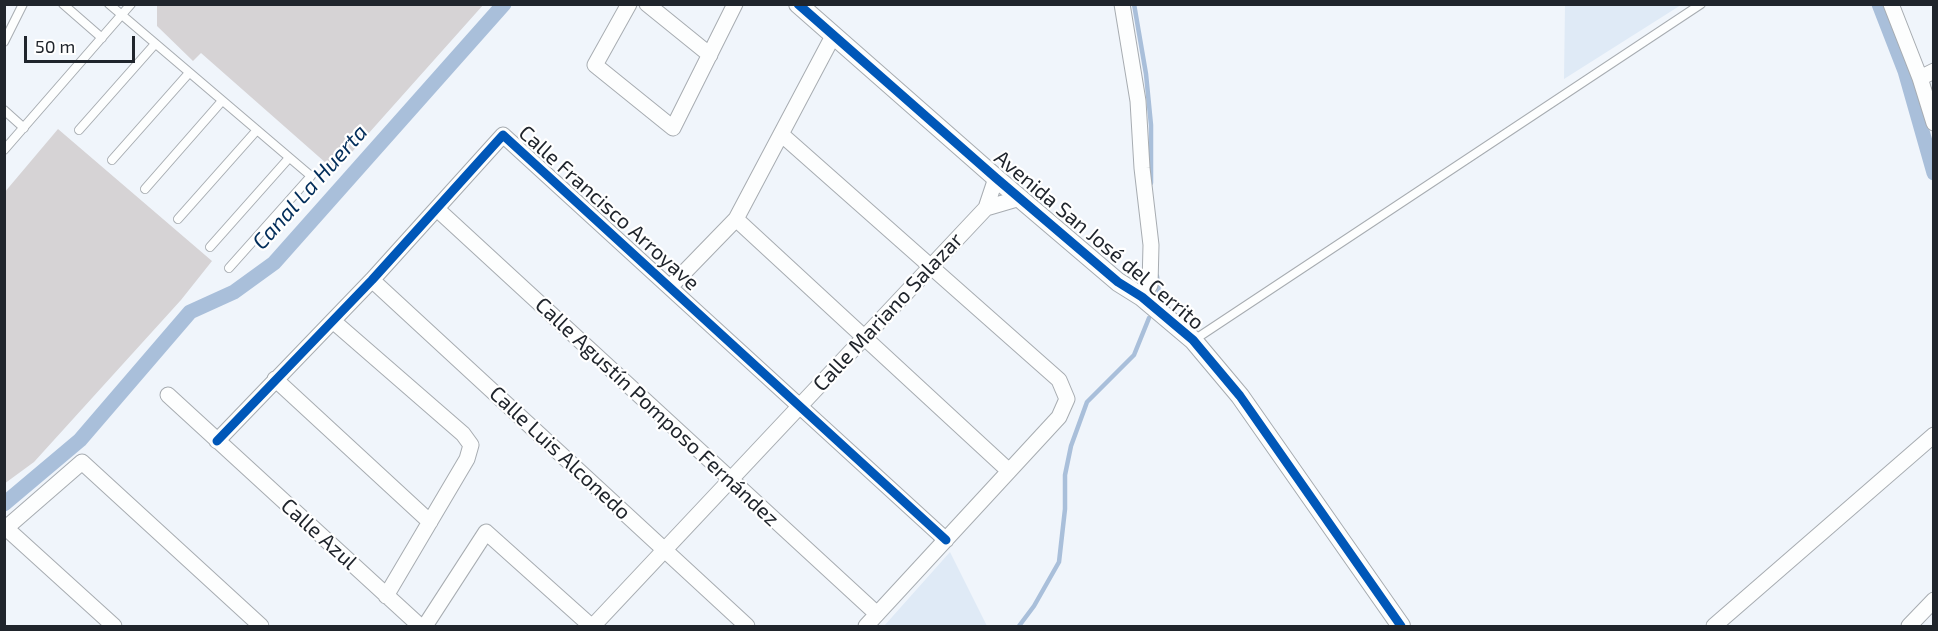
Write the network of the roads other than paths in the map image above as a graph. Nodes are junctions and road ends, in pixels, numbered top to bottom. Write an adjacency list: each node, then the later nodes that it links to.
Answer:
1 (23, 4): 15 (lane)
2 (63, 4): 14 (lane)
3 (109, 4): 12 (lane)
4 (629, 4): 17 (street)
5 (647, 4): 17 (street)
6 (735, 4): 17 (street)
7 (798, 4): 13 (street, Avenida San José del Cerrito)
8 (1122, 4): 42 (street)
9 (1701, 4): 45 (lane)
10 (1891, 4): 19 (street)
11 (130, 5): 12 (lane)
12 (122, 16): 14 (lane); 16 (lane)
13 (833, 36): 26 (street); 30 (street, Avenida San José del Cerrito)
14 (102, 38): 23 (lane)
15 (4, 42)
16 (155, 44): 18 (lane); 24 (lane)
17 (710, 55)
18 (189, 73): 20 (lane); 29 (lane)
19 (1927, 75): 22 (street)
20 (222, 101): 25 (lane); 31 (lane)
21 (4, 110): 23 (lane)
22 (1934, 123)
23 (24, 128): 27 (lane)
24 (79, 130)
25 (257, 130): 28 (lane); 35 (lane)
26 (782, 134): 36 (street); 38 (street)
27 (5, 149)
28 (289, 158): 37 (lane); 39 (lane)
29 (112, 160)
30 (996, 178): 32 (street, Avenida San José del Cerrito); 33 (street, Calle Mariano Salazar)
31 (145, 189)
32 (1020, 198): 33 (street); 42 (street, Avenida San José del Cerrito)
33 (986, 208): 38 (street, Calle Mariano Salazar)
34 (437, 209): 40 (street, Calle Francisco Arroyave); 41 (street, Calle Francisco Arroyave); 52 (street, Calle Agustín Pomposo Fernández)
35 (178, 219)
36 (736, 219): 41 (street); 44 (street)
37 (210, 247)
38 (932, 266): 44 (street, Calle Mariano Salazar); 51 (street)
39 (229, 268)
40 (372, 280): 43 (street, Calle Francisco Arroyave); 55 (street, Calle Luis Alconedo)
41 (670, 287): 48 (street, Calle Francisco Arroyave)
42 (1142, 297): 45 (street, Avenida San José del Cerrito)
43 (333, 321): 46 (street, Calle Francisco Arroyave); 53 (street)
44 (864, 338): 48 (street, Calle Mariano Salazar); 51 (street)
45 (1193, 340): 66 (street, Avenida San José del Cerrito)
46 (275, 379): 50 (street, Calle Francisco Arroyave); 53 (street)
47 (168, 395): 50 (street, Calle Azul)
48 (800, 406): 52 (street, Calle Mariano Salazar); 54 (street, Calle Francisco Arroyave)
49 (1934, 435): 67 (street)
50 (217, 441): 56 (street, Calle Azul)
51 (1009, 471): 54 (street)
52 (731, 480): 55 (street, Calle Mariano Salazar); 58 (street, Calle Agustín Pomposo Fernández)
53 (430, 522): 56 (street)
54 (946, 540): 58 (street)
55 (665, 550): 63 (street, Calle Mariano Salazar); 64 (street, Calle Luis Alconedo)
56 (386, 596): 61 (street, Calle Azul)
57 (1934, 600): 68 (street)
58 (878, 614): 65 (street)
59 (114, 627): 60 (street)
60 (261, 627)
61 (420, 627)
62 (425, 627): 63 (street)
63 (592, 627)
64 (747, 627)
65 (866, 627)
66 (1401, 627)
67 (1714, 627)
68 (1909, 627)

